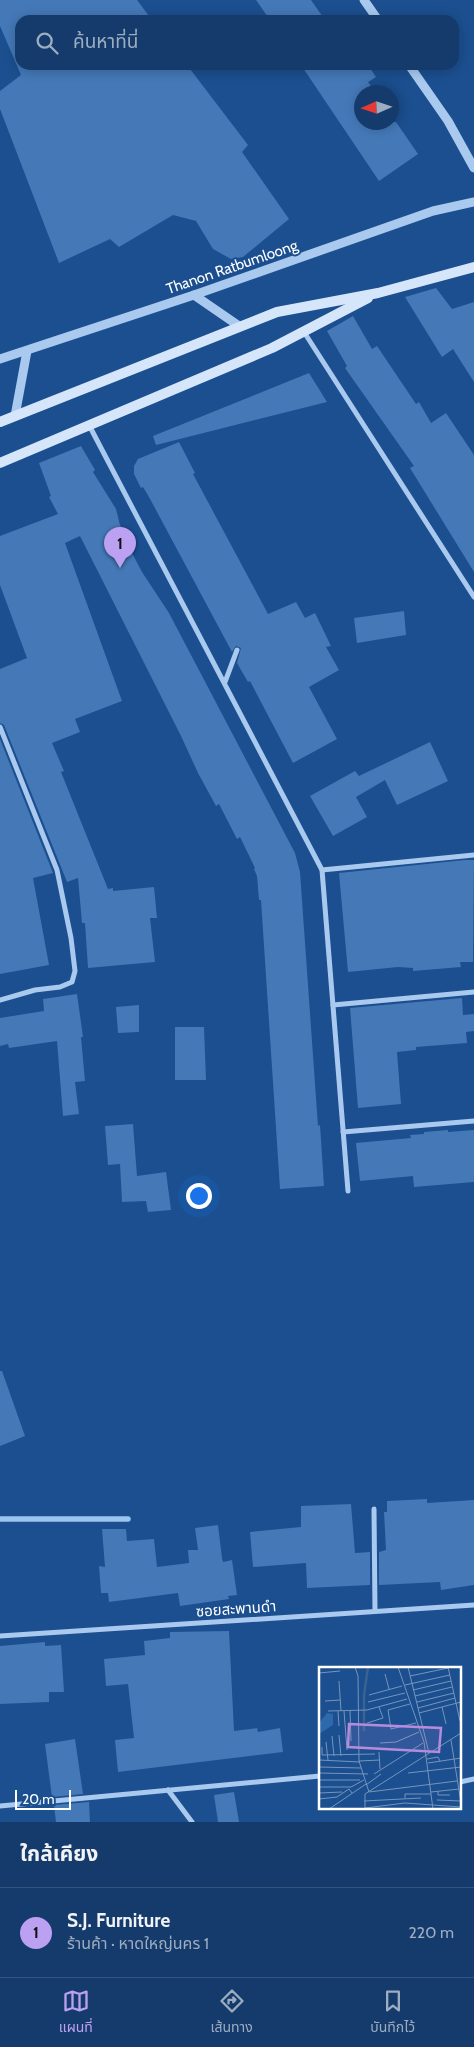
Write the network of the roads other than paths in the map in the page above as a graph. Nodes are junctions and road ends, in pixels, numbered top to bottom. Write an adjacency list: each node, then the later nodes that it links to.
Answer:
1 (364, 0): 2 (street)
2 (374, 15)
3 (412, 70): 4 (street)
4 (474, 168)
5 (474, 202): 8 (street, Thanon Ratbumloong)
6 (474, 267): 7 (main road)
7 (378, 293): 9 (main road); 10 (main road)
8 (194, 295): 9 (street); 11 (street, Thanon Ratbumloong)
9 (239, 326): 13 (main road)
10 (304, 332): 15 (main road); 17 (street)
11 (26, 351): 12 (street, Thanon Ratbumloong); 13 (street)
12 (0, 359)
13 (14, 416): 14 (main road)
14 (0, 422)
15 (89, 424): 16 (main road); 19 (street)
16 (0, 463)
17 (474, 597)
18 (237, 650): 19 (street)
19 (224, 682): 22 (street)
20 (0, 727): 24 (street)
21 (474, 855): 22 (street)
22 (322, 870): 25 (street)
23 (474, 992): 25 (street)
24 (0, 1000)
25 (333, 1005): 27 (street)
26 (474, 1121): 27 (street)
27 (344, 1132): 28 (street)
28 (348, 1191)
29 (374, 1509): 31 (street)
30 (474, 1605): 31 (street, ซอยสะพานดำ)
31 (374, 1611): 32 (street, ซอยสะพานดำ)
32 (0, 1636)
33 (319, 1776): 34 (street)
34 (168, 1790): 35 (street); 36 (street)
35 (0, 1806)
36 (192, 1822)

